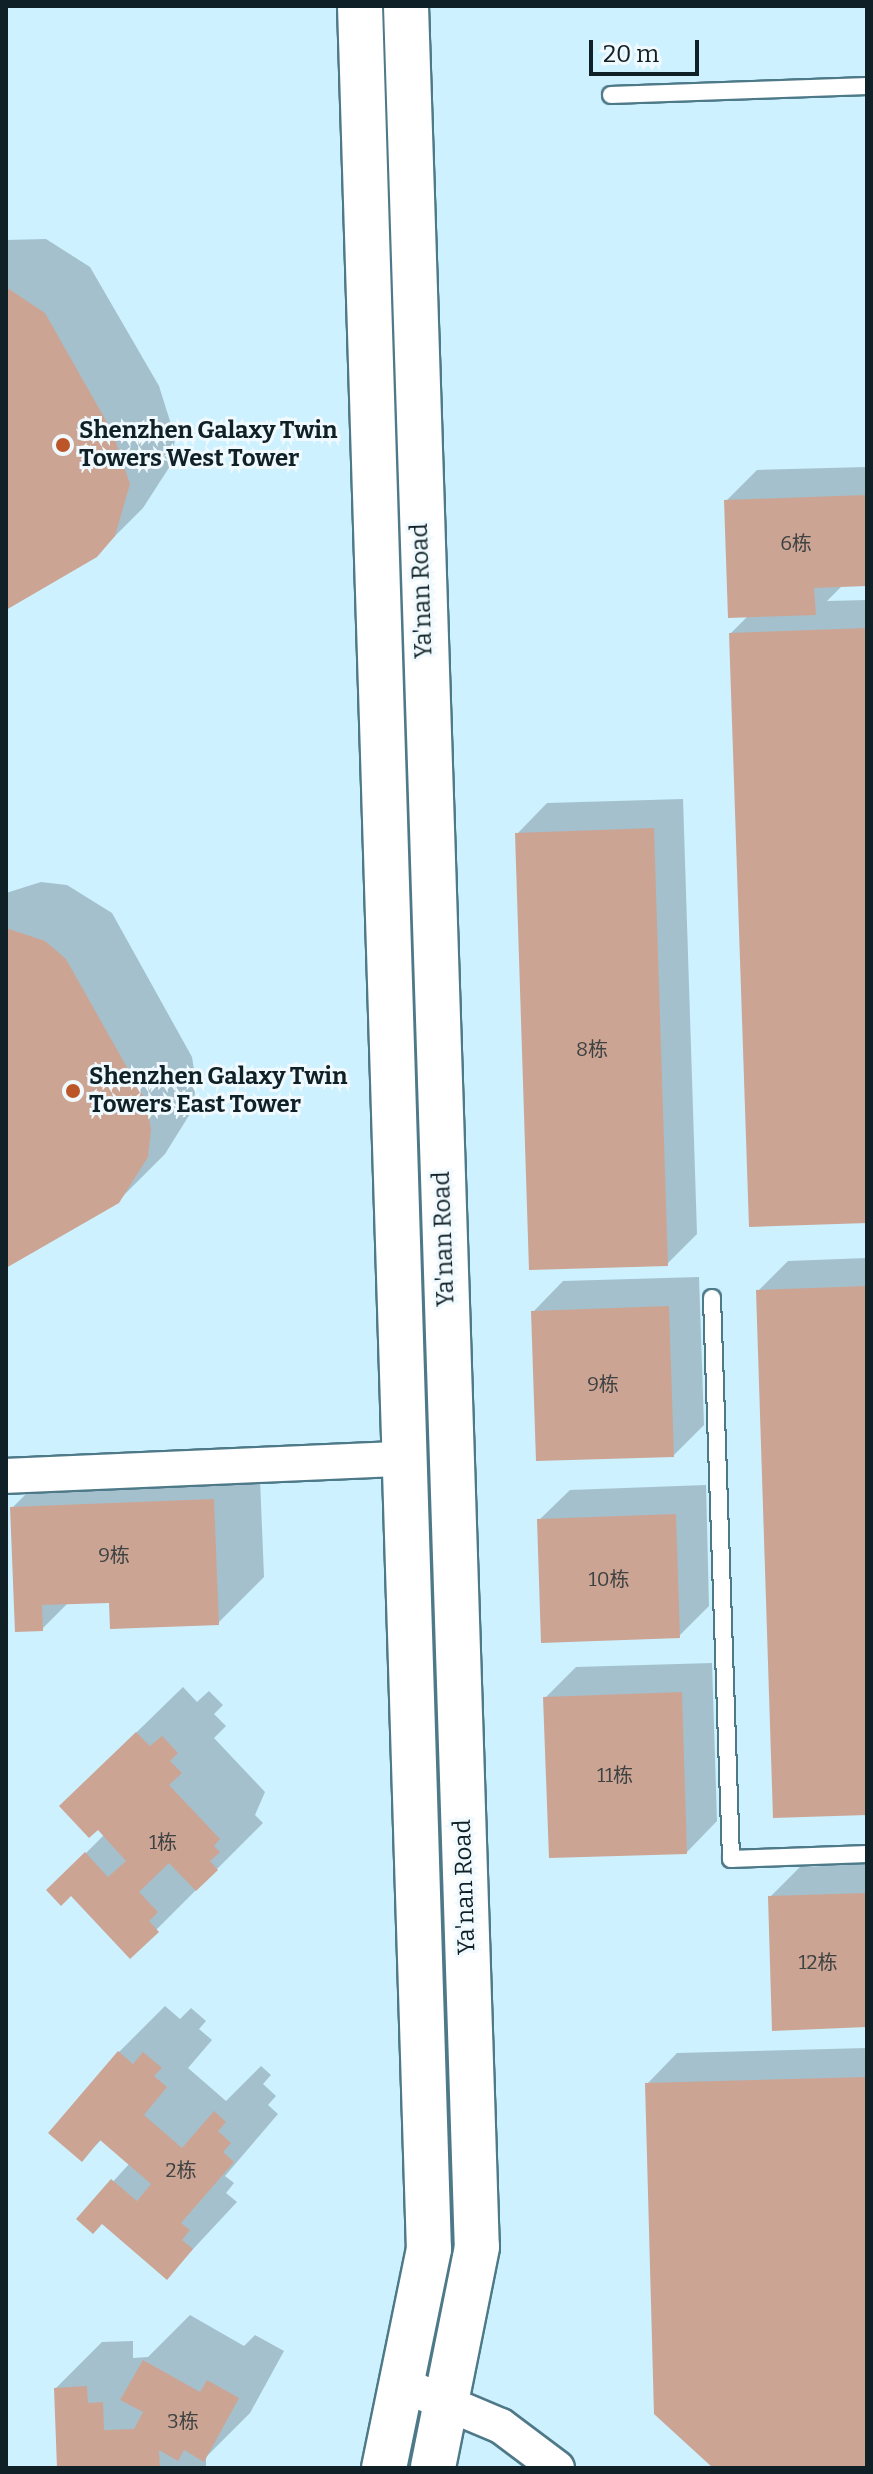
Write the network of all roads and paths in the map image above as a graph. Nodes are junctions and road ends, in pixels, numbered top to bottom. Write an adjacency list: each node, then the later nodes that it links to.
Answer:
1 (360, 6): 6 (street, Ya'nan Road)
2 (406, 6): 10 (street, Ya'nan Road)
3 (867, 86): 4 (lane)
4 (611, 95)
5 (712, 1298): 8 (lane)
6 (403, 1459): 7 (street); 9 (street, Ya'nan Road)
7 (6, 1476)
8 (867, 1854)
9 (401, 2384): 10 (street); 11 (street, Ya'nan Road)
10 (447, 2398): 12 (street, Ya'nan Road); 13 (street)
11 (384, 2468)
12 (433, 2468)
13 (557, 2468)

